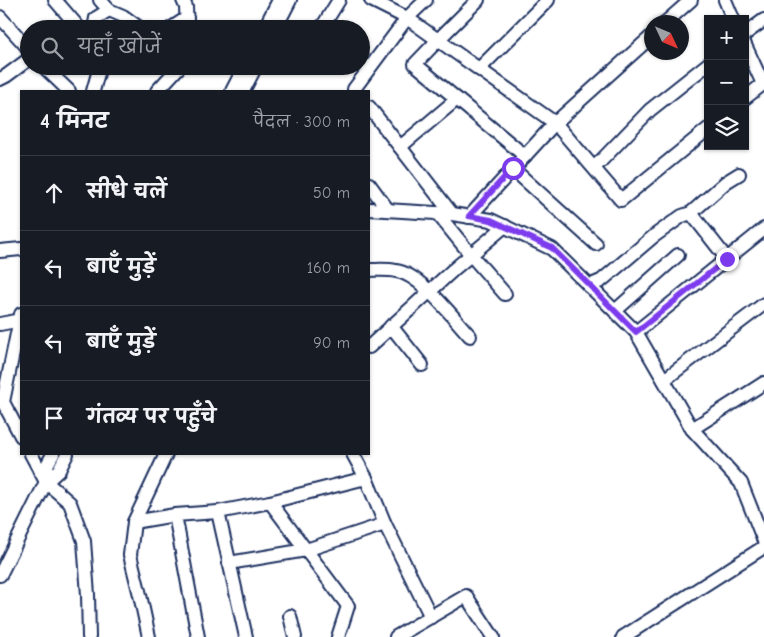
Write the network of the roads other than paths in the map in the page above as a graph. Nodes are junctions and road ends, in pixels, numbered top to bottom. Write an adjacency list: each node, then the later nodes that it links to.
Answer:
1 (55, 0): 17 (street)
2 (100, 0): 12 (street)
3 (183, 0): 20 (street)
4 (280, 0): 21 (street); 22 (street)
5 (339, 0): 23 (street)
6 (426, 0): 16 (street)
7 (478, 0): 27 (street)
8 (548, 0): 33 (street)
9 (691, 0): 13 (street)
10 (725, 0): 14 (street)
11 (379, 2): 16 (street)
12 (109, 10): 18 (street); 19 (street)
13 (674, 15)
14 (731, 15)
15 (0, 17): 26 (street)
16 (408, 18): 27 (street); 32 (street)
17 (72, 20)
18 (96, 20)
19 (129, 20)
20 (187, 20)
21 (269, 20)
22 (277, 20)
23 (327, 20)
24 (764, 20): 25 (street)
25 (749, 31)
26 (20, 40)
27 (438, 40): 33 (street); 49 (street)
28 (644, 43): 51 (street)
29 (749, 54): 41 (street)
30 (20, 66): 40 (street)
31 (704, 67): 56 (street)
32 (370, 69)
33 (478, 69): 51 (street)
34 (54, 75): 42 (street)
35 (97, 75): 43 (street)
36 (172, 75): 44 (street)
37 (240, 75): 45 (street)
38 (251, 75): 46 (street)
39 (365, 75): 47 (street)
40 (0, 79)
41 (763, 84): 48 (street)
42 (68, 90)
43 (93, 90)
44 (158, 90)
45 (233, 90)
46 (244, 90)
47 (354, 90)
48 (749, 95)
49 (457, 99): 53 (street); 54 (street)
50 (370, 108): 53 (street)
51 (555, 123): 54 (street); 56 (street)
52 (704, 132): 56 (street)
53 (400, 147): 63 (street)
54 (525, 156): 55 (street)
55 (513, 168): 64 (street); 67 (street)
56 (594, 168)
57 (739, 174): 62 (street)
58 (370, 185): 60 (street)
59 (370, 209): 60 (street)
60 (388, 210): 61 (street)
61 (437, 213): 63 (street); 70 (street)
62 (691, 213): 72 (street); 74 (street)
63 (452, 214): 64 (street)
64 (469, 216): 65 (street)
65 (505, 226): 70 (street); 74 (street)
66 (764, 229): 72 (street)
67 (596, 244)
68 (20, 249): 69 (street)
69 (0, 250)
70 (471, 255): 75 (street); 76 (street)
71 (678, 255): 78 (street)
72 (727, 259): 83 (street)
73 (370, 270): 75 (street)
74 (589, 286): 78 (street)
75 (430, 291): 82 (street); 84 (street)
76 (505, 294)
77 (764, 304): 87 (street)
78 (615, 311): 83 (street)
79 (20, 318): 81 (street)
80 (20, 322): 89 (street)
81 (0, 324)
82 (392, 326): 85 (street); 86 (street)
83 (636, 332): 87 (street)
84 (470, 336)
85 (370, 346)
86 (422, 365)
87 (664, 380): 90 (street)
88 (764, 382): 90 (street)
89 (1, 405): 91 (street)
90 (692, 430): 104 (street)
91 (20, 434)
92 (32, 455): 98 (street)
93 (52, 455): 98 (street)
94 (66, 455): 98 (street)
95 (166, 455): 102 (street)
96 (354, 455): 97 (street)
97 (366, 478): 99 (street); 103 (street)
98 (46, 482): 108 (street); 112 (street)
99 (270, 502): 100 (street); 106 (street)
100 (218, 512): 101 (street); 107 (street)
101 (175, 515): 102 (street); 114 (street)
102 (134, 522): 113 (street)
103 (385, 524): 106 (street); 110 (street)
104 (764, 541)
105 (764, 547): 120 (street)
106 (306, 550): 107 (street); 117 (street)
107 (229, 564): 115 (street)
108 (0, 575)
109 (290, 616): 116 (street)
110 (431, 617): 111 (street); 119 (street)
111 (410, 634): 118 (street)
112 (89, 637)
113 (149, 637)
114 (198, 637)
115 (246, 637)
116 (295, 637)
117 (338, 637)
118 (396, 637)
119 (493, 637)
120 (623, 637)

